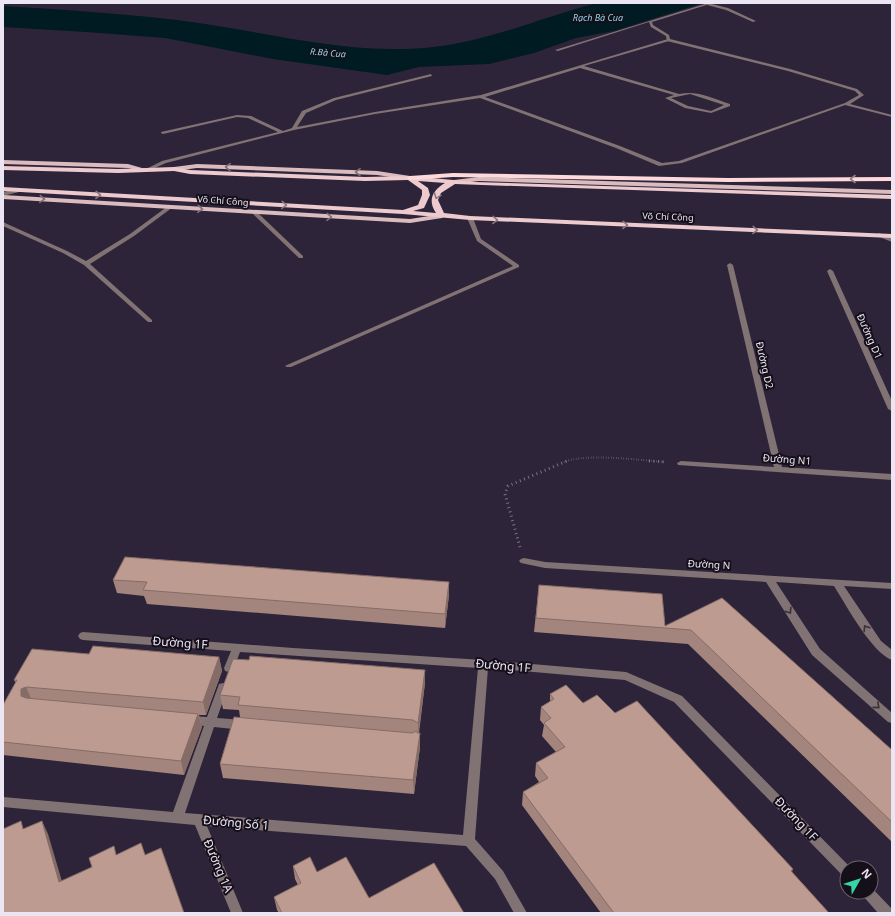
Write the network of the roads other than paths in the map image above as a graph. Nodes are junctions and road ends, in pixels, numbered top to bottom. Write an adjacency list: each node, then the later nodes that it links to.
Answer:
1 (709, 4): 2 (street); 3 (street)
2 (650, 21): 4 (street); 5 (street)
3 (754, 21)
4 (668, 40): 6 (street); 10 (street)
5 (557, 50)
6 (582, 67): 8 (street); 9 (street)
7 (431, 75): 12 (street)
8 (678, 95): 8 (street)
9 (482, 96): 10 (street); 12 (street)
10 (846, 104): 11 (street)
11 (892, 116)
12 (294, 129): 13 (street)
13 (282, 132): 14 (street); 17 (street)
14 (163, 133)
15 (3, 162): 17 (main road)
16 (3, 168): 17 (highway)
17 (146, 170): 18 (highway, one-way to 17)
18 (410, 178): 19 (highway, one-way to 18); 20 (highway); 29 (highway)
19 (892, 179)
20 (454, 182): 23 (main road); 25 (highway); 31 (highway, one-way to 31)
21 (3, 189): 22 (highway, Võ Chí Công)
22 (17, 190): 24 (street); 26 (highway, Võ Chí Công, one-way to 26)
23 (892, 192)
24 (3, 196): 28 (main road, Võ Chí Công, one-way to 28)
25 (892, 197)
26 (180, 200): 27 (highway, Võ Chí Công); 28 (main road)
27 (260, 204): 29 (highway, Võ Chí Công, one-way to 29); 30 (main road)
28 (170, 207): 30 (main road, Võ Chí Công, one-way to 30); 38 (street)
29 (403, 212): 31 (highway, Võ Chí Công)
30 (255, 213): 31 (main road, Võ Chí Công, one-way to 31); 37 (street)
31 (442, 216): 32 (highway, Võ Chí Công)
32 (470, 218): 34 (highway, Võ Chí Công, one-way to 34); 42 (street)
33 (3, 224): 38 (street)
34 (878, 236): 35 (highway, Võ Chí Công); 36 (street)
35 (892, 236)
36 (892, 240)
37 (301, 257)
38 (86, 264): 41 (street)
39 (730, 265): 45 (street, Đường D2)
40 (830, 271): 43 (street, Đường D1)
41 (150, 321)
42 (288, 366)
43 (892, 409)
44 (681, 464): 45 (street, Đường N1)
45 (779, 470): 46 (street, Đường N1)
46 (892, 477)
47 (524, 561): 48 (street, Đường N)
48 (768, 578): 49 (street, Đường N); 56 (street, one-way to 56)
49 (838, 583): 50 (street, Đường N); 53 (street, one-way to 49)
50 (892, 586)
51 (83, 636): 52 (street, Đường 1F)
52 (237, 648): 54 (street, Đường 1F); 57 (street)
53 (892, 656)
54 (483, 664): 62 (street); 63 (street, Đường 1F)
55 (180, 719): 57 (street)
56 (892, 719)
57 (210, 722): 58 (street); 60 (street)
58 (257, 726)
59 (3, 802): 60 (street, Đường Số 1)
60 (177, 818): 61 (street, Đường Số 1)
61 (199, 820): 62 (street, Đường Số 1); 65 (street, Đường 1A)
62 (468, 841): 66 (street)
63 (839, 864)
64 (875, 900): 67 (street)
65 (237, 913)
66 (521, 913)
67 (887, 913)

